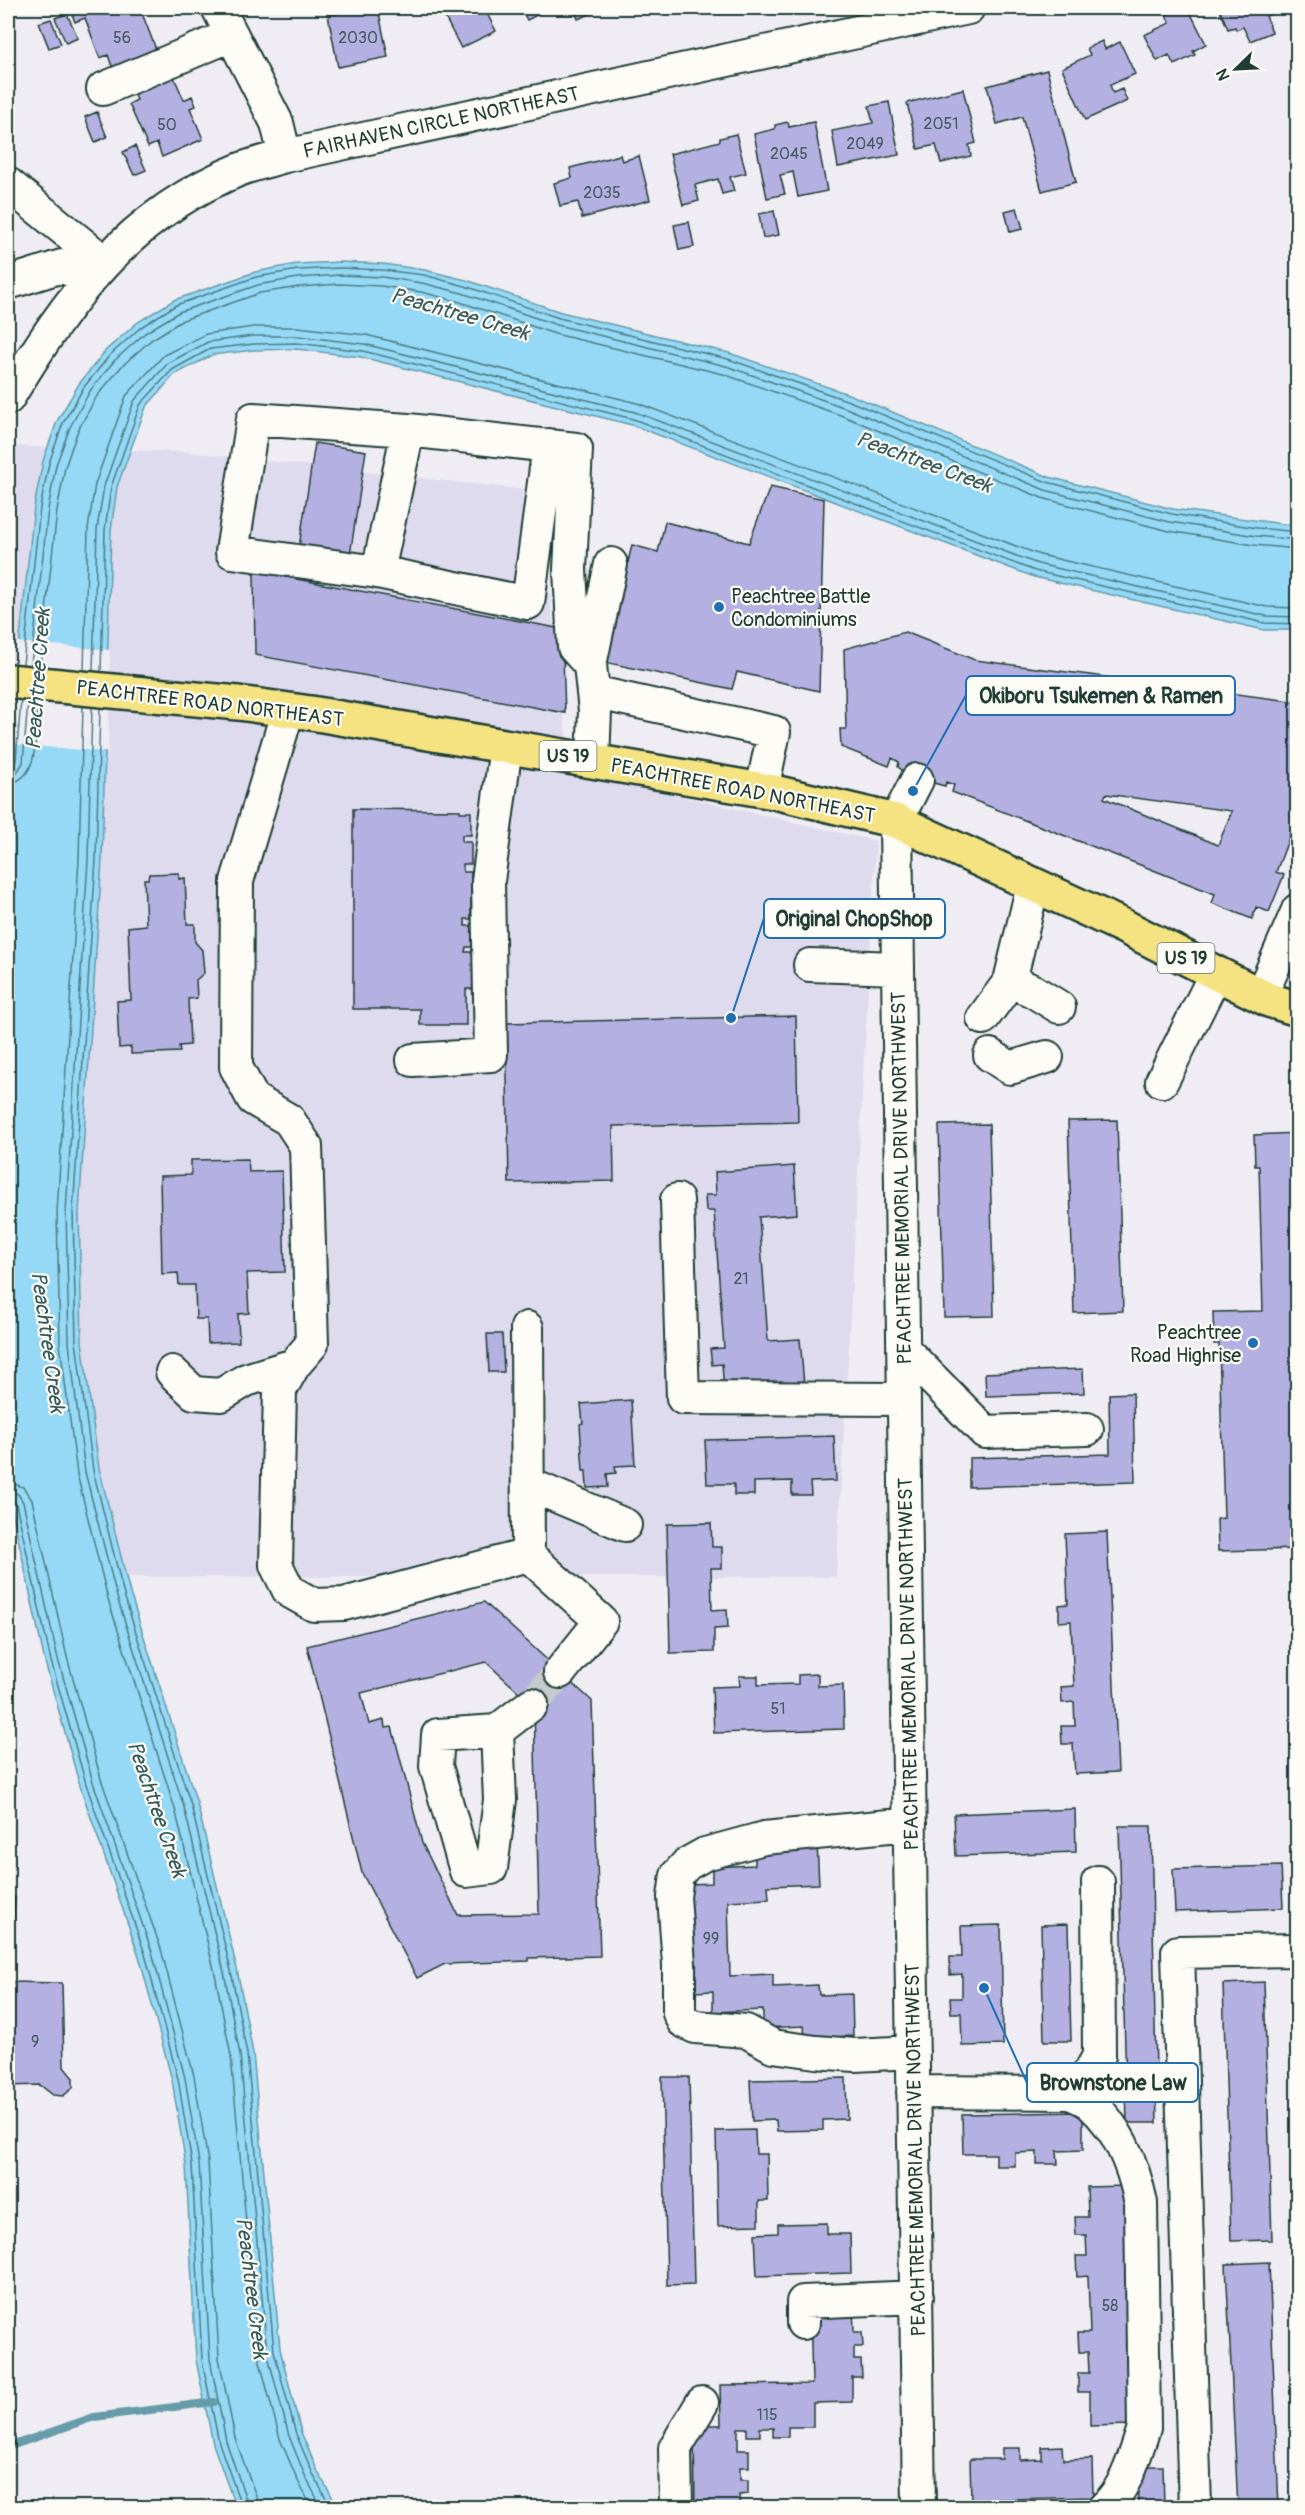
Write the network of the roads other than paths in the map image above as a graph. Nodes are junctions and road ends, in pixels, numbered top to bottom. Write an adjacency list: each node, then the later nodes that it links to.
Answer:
1 (218, 8): 3 (street)
2 (968, 8): 5 (street, FAIRHAVEN CIRCLE NORTHEAST)
3 (232, 35): 4 (street); 5 (street)
4 (103, 89)
5 (285, 156): 7 (street, FAIRHAVEN CIRCLE NORTHEAST)
6 (8, 184): 7 (street)
7 (97, 271): 8 (street); 9 (street, FAIRHAVEN CIRCLE NORTHEAST)
8 (8, 282)
9 (8, 398)
10 (408, 430): 11 (street); 13 (street); 13 (street)
11 (549, 445): 13 (street); 14 (street)
12 (611, 564): 14 (street)
13 (378, 572)
14 (592, 678): 18 (street); 20 (street)
15 (8, 681): 16 (highway, PEACHTREE ROAD NORTHEAST / US 19)
16 (288, 710): 17 (highway, PEACHTREE ROAD NORTHEAST / US 19); 39 (street)
17 (506, 746): 18 (highway, PEACHTREE ROAD NORTHEAST / US 19); 34 (street)
18 (593, 760): 20 (highway, PEACHTREE ROAD NORTHEAST / US 19)
19 (917, 780): 21 (street)
20 (762, 790): 21 (highway, PEACHTREE ROAD NORTHEAST / US 19)
21 (896, 821): 22 (highway, PEACHTREE ROAD NORTHEAST / US 19); 25 (street, PEACHTREE MEMORIAL DRIVE NORTHWEST)
22 (1033, 885): 26 (highway, PEACHTREE ROAD NORTHEAST / US 19); 27 (street)
23 (1298, 910): 28 (street)
24 (810, 965): 25 (street)
25 (898, 968): 38 (street, PEACHTREE MEMORIAL DRIVE NORTHWEST)
26 (1216, 973): 28 (highway, PEACHTREE ROAD NORTHEAST / US 19); 35 (street)
27 (1010, 981): 29 (street); 31 (street)
28 (1261, 996): 30 (highway, PEACHTREE ROAD NORTHEAST / US 19)
29 (1059, 1007)
30 (1298, 1010)
31 (983, 1018)
32 (990, 1055): 33 (street)
33 (1047, 1057)
34 (413, 1060)
35 (1162, 1081)
36 (677, 1200): 41 (street)
37 (527, 1328): 43 (street)
38 (903, 1349): 41 (street, PEACHTREE MEMORIAL DRIVE NORTHWEST); 42 (street)
39 (294, 1365): 40 (street); 45 (street)
40 (172, 1372)
41 (904, 1400): 49 (street, PEACHTREE MEMORIAL DRIVE NORTHWEST)
42 (1087, 1429)
43 (528, 1484): 44 (street); 45 (street)
44 (625, 1525)
45 (528, 1555): 46 (street)
46 (560, 1672)
47 (532, 1704): 48 (street)
48 (497, 1731)
49 (910, 1824): 52 (street, PEACHTREE MEMORIAL DRIVE NORTHWEST); 52 (street)
50 (1098, 1882): 54 (street)
51 (1298, 1950): 61 (street)
52 (913, 2052): 53 (street, PEACHTREE MEMORIAL DRIVE NORTHWEST)
53 (913, 2092): 54 (street); 55 (street, PEACHTREE MEMORIAL DRIVE NORTHWEST)
54 (1070, 2093): 60 (street)
55 (917, 2297): 56 (street); 59 (street, PEACHTREE MEMORIAL DRIVE NORTHWEST)
56 (803, 2323)
57 (702, 2403): 58 (street)
58 (676, 2508)
59 (919, 2508)
60 (1104, 2508)
61 (1196, 2508)

